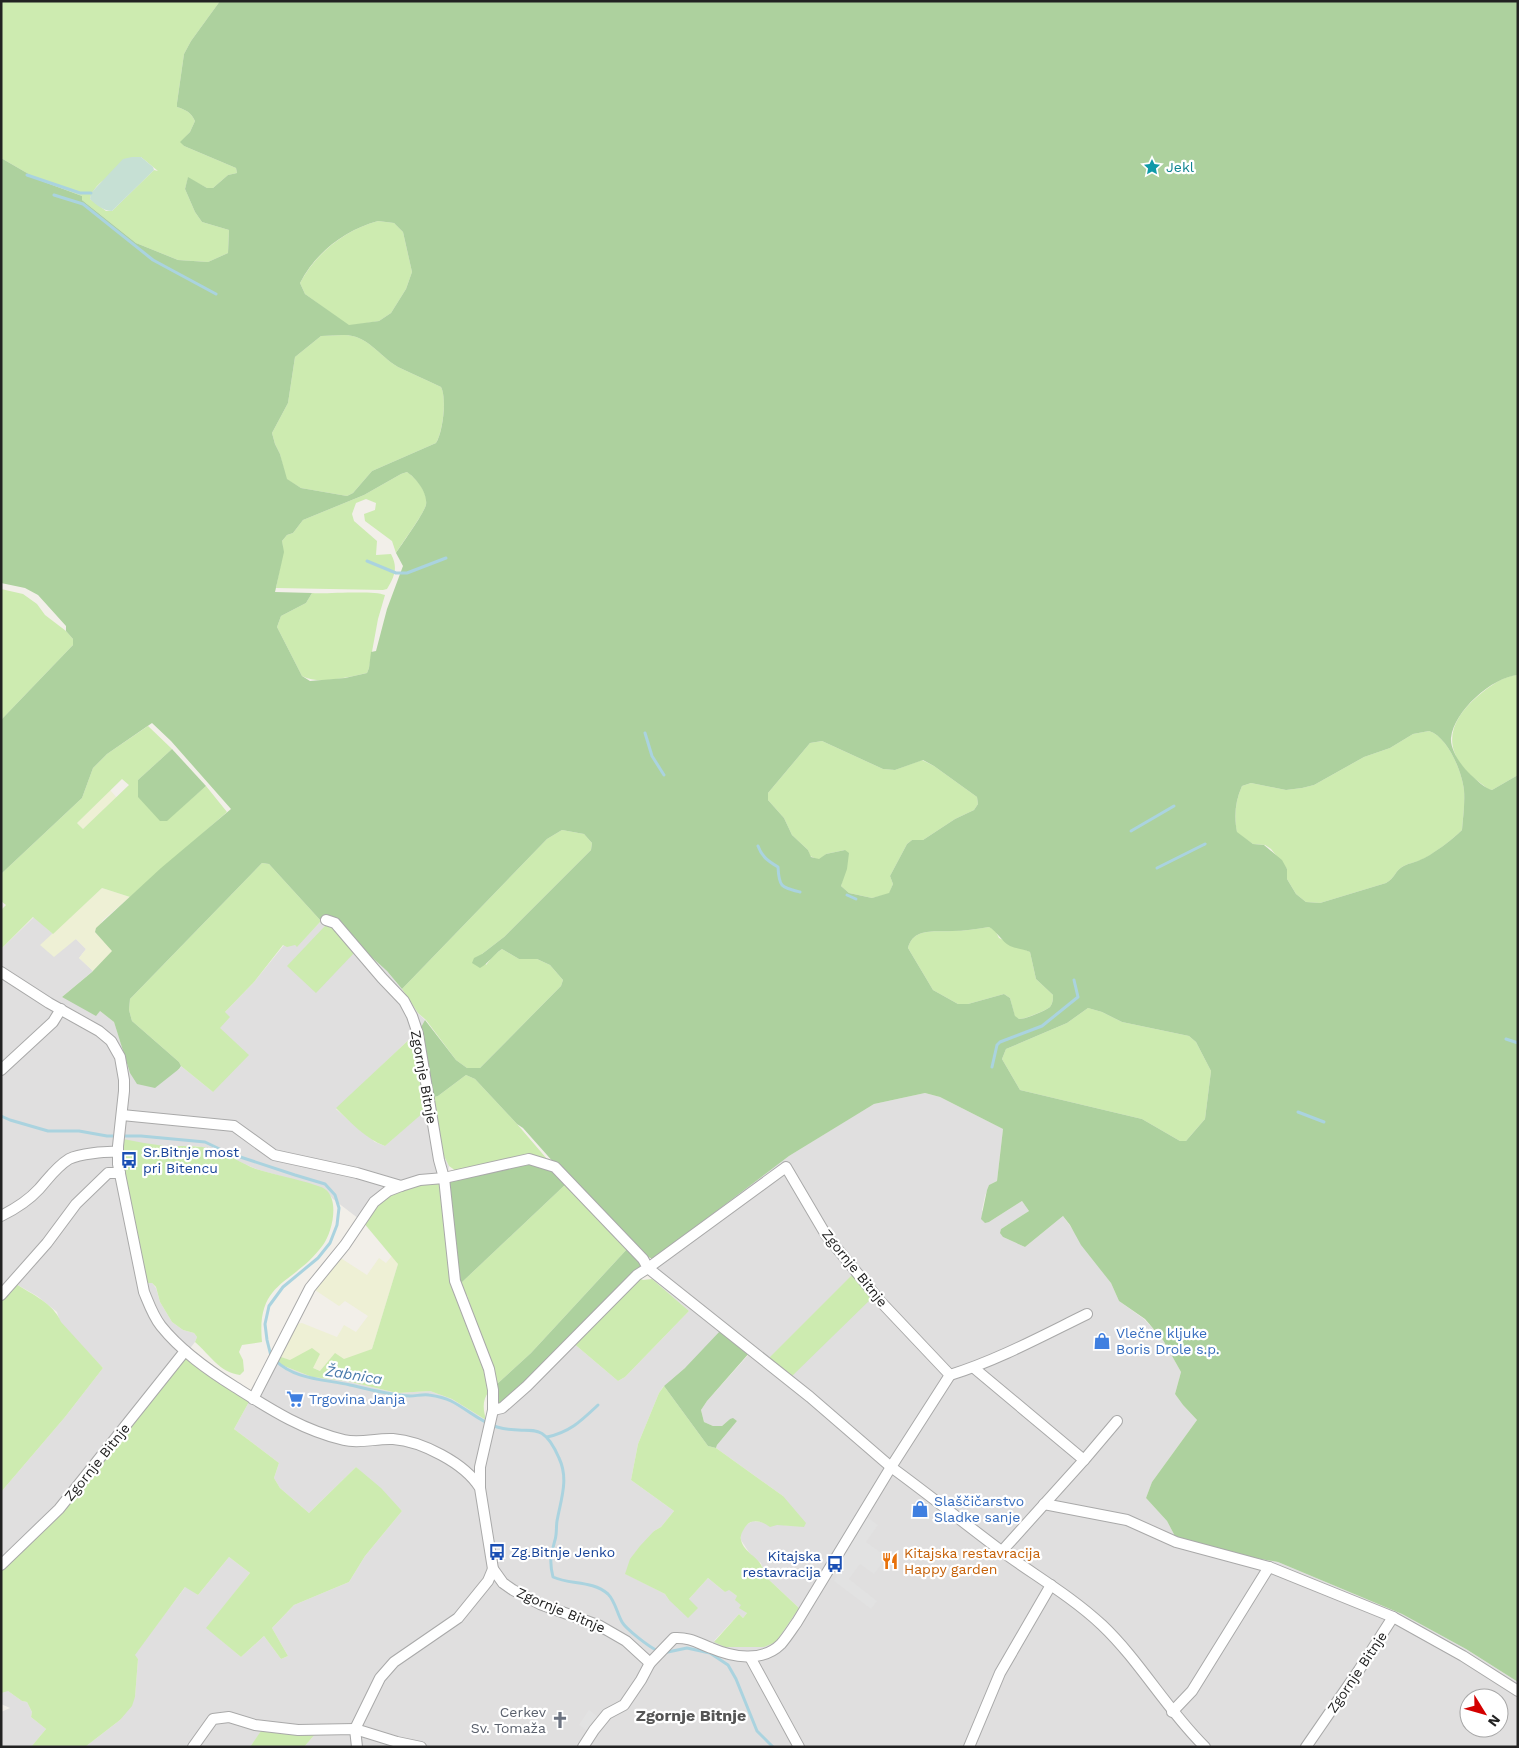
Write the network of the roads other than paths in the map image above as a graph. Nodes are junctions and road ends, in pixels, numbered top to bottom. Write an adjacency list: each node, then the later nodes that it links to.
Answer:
1 (326, 920): 8 (street, Zgornje Bitnje)
2 (1, 972): 3 (street)
3 (61, 1009): 4 (street); 5 (street)
4 (1, 1070)
5 (122, 1115): 6 (street); 9 (street)
6 (118, 1149): 7 (street); 10 (street)
7 (120, 1173): 12 (street); 14 (street)
8 (444, 1178): 9 (street); 11 (street); 18 (street, Zgornje Bitnje)
9 (401, 1186): 17 (street)
10 (1, 1216)
11 (648, 1268): 16 (street, Zgornje Bitnje); 18 (street, Zgornje Bitnje); 21 (street)
12 (1, 1295)
13 (1087, 1314): 15 (street)
14 (185, 1351): 17 (street); 25 (street, Zgornje Bitnje)
15 (974, 1368): 16 (street); 20 (street)
16 (950, 1375): 21 (street)
17 (253, 1399): 22 (street)
18 (492, 1414): 22 (street, Zgornje Bitnje)
19 (1118, 1421): 20 (street)
20 (1084, 1460): 23 (street)
21 (891, 1467): 24 (street); 30 (street)
22 (480, 1488): 27 (street, Zgornje Bitnje)
23 (1044, 1504): 24 (street); 26 (street)
24 (1002, 1551): 28 (street)
25 (1, 1565)
26 (1269, 1567): 29 (street); 33 (street)
27 (492, 1569): 31 (street, Zgornje Bitnje); 34 (street)
28 (1051, 1584): 33 (street); 40 (street)
29 (1393, 1617): 32 (street, Zgornje Bitnje); 42 (street, Zgornje Bitnje)
30 (750, 1657): 31 (street); 39 (street)
31 (652, 1660): 38 (street)
32 (1518, 1691)
33 (1172, 1712): 41 (street)
34 (354, 1729): 35 (street); 36 (street); 37 (street)
35 (193, 1747)
36 (357, 1747)
37 (421, 1747)
38 (583, 1747)
39 (799, 1747)
40 (969, 1747)
41 (1205, 1747)
42 (1306, 1747)

